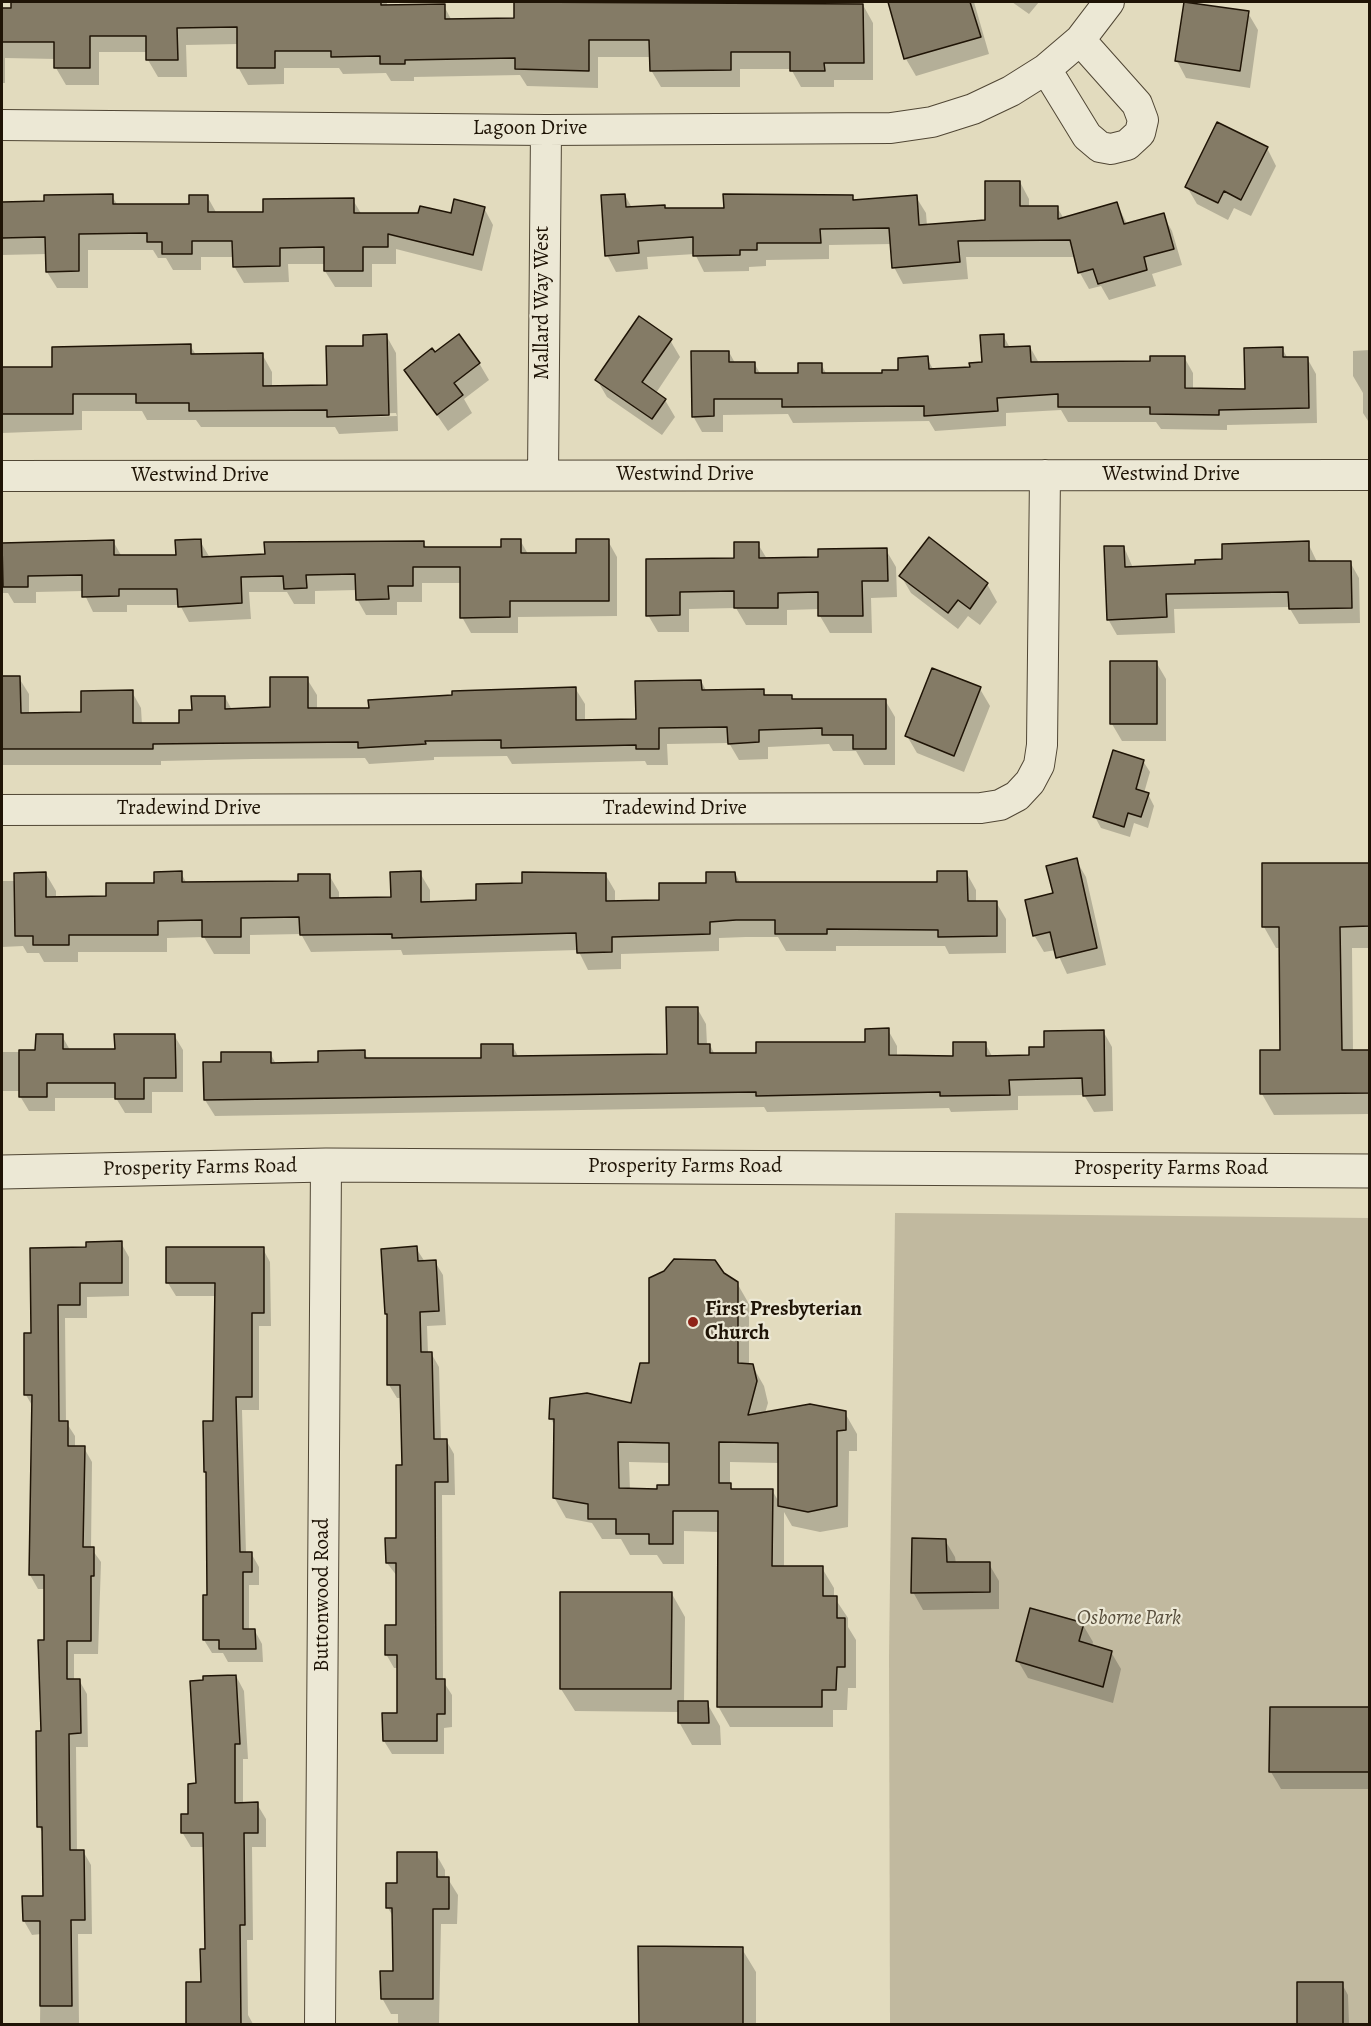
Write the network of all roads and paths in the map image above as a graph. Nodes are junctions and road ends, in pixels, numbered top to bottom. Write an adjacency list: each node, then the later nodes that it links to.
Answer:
1 (1109, 2): 2 (street, Lagoon Drive)
2 (1080, 40): 3 (street, Lagoon Drive); 3 (street)
3 (1046, 69): 5 (street, Lagoon Drive)
4 (2, 125): 5 (street, Lagoon Drive)
5 (546, 130): 6 (street, Mallard Way West)
6 (543, 475): 7 (street, Westwind Drive); 9 (street, Westwind Drive)
7 (1045, 475): 8 (street, Westwind Drive); 10 (street, Tradewind Drive)
8 (1370, 475)
9 (2, 476)
10 (2, 810)
11 (326, 1165): 12 (street, Prosperity Farms Road); 13 (street, Prosperity Farms Road); 14 (street, Buttonwood Road)
12 (1370, 1171)
13 (2, 1172)
14 (320, 2025)

